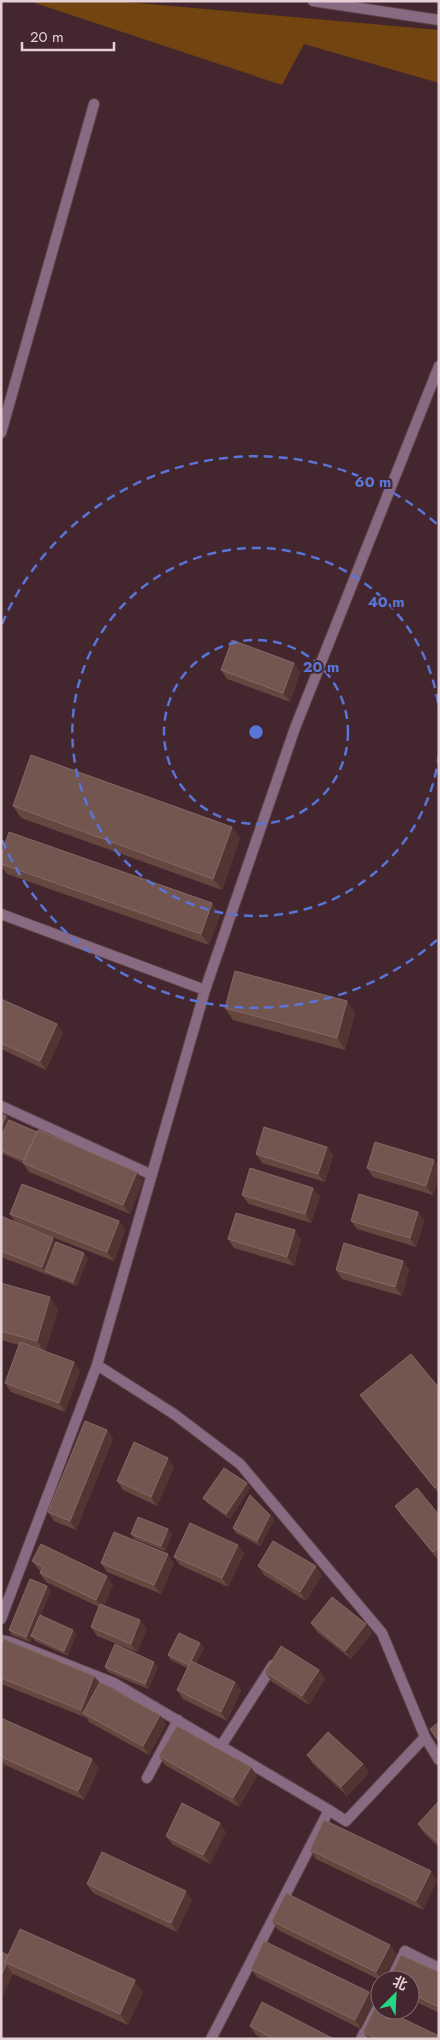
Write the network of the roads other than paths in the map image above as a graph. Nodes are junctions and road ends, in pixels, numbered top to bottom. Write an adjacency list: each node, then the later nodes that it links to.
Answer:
1 (312, 1): 2 (street)
2 (439, 20)
3 (94, 104): 5 (street)
4 (439, 366): 7 (street)
5 (1, 433)
6 (1, 914): 7 (street)
7 (205, 990): 9 (street)
8 (1, 1106): 9 (street)
9 (152, 1176): 10 (street)
10 (97, 1365): 11 (street); 15 (street)
11 (1, 1619)
12 (1, 1640): 14 (street)
13 (278, 1658): 16 (street)
14 (178, 1720): 16 (street); 18 (street)
15 (425, 1737): 17 (street); 19 (street)
16 (221, 1746): 19 (street)
17 (439, 1760)
18 (147, 1778)
19 (329, 1810): 23 (street)
20 (439, 1968): 21 (street)
21 (396, 1970)
22 (370, 2020): 24 (street)
23 (211, 2039)
24 (361, 2039)

